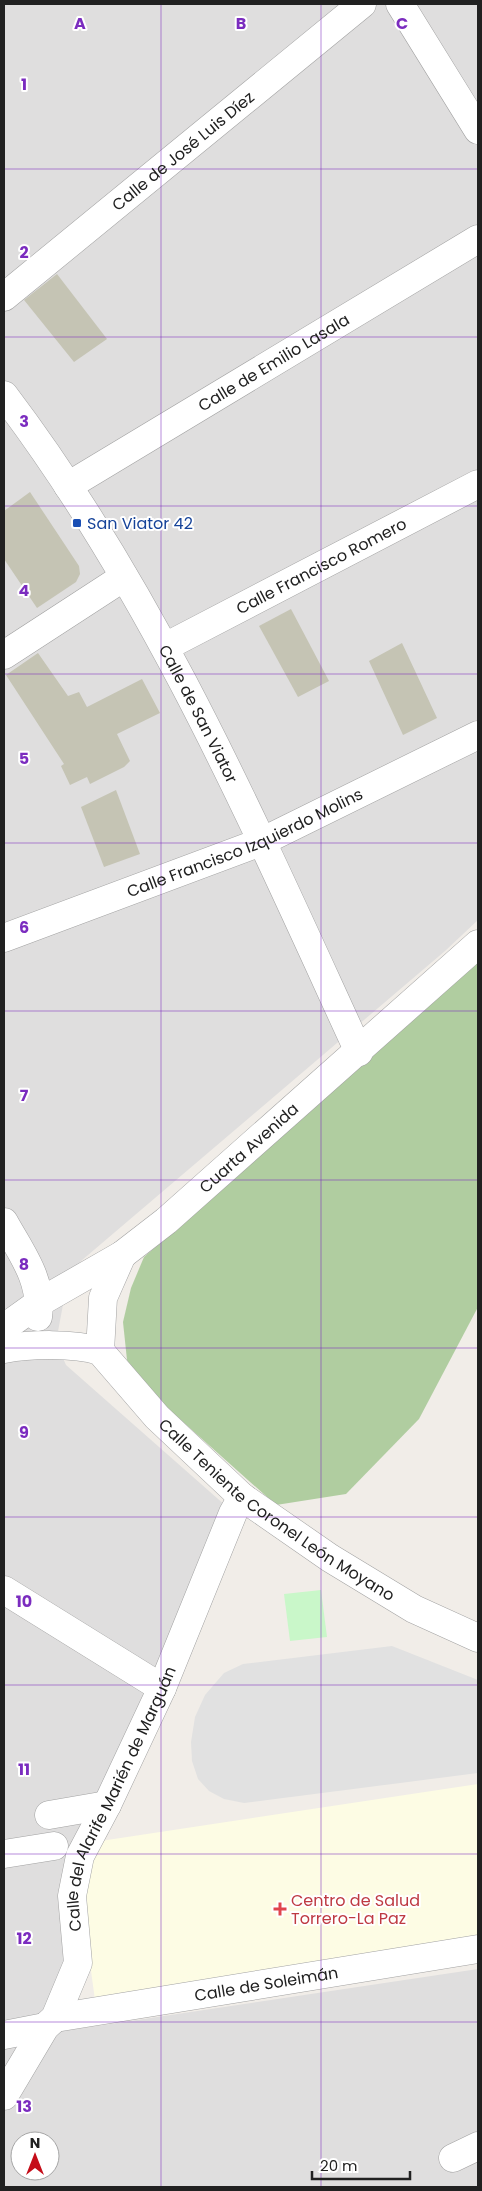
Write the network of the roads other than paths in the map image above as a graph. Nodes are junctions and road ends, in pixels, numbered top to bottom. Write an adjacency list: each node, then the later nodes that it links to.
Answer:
1 (362, 4): 5 (street, Calle de José Luis Díez)
2 (400, 4): 3 (street)
3 (478, 130)
4 (478, 239): 8 (street, Calle de Emilio Lasala)
5 (4, 297)
6 (4, 395): 8 (street, Calle de San Viator)
7 (478, 484): 10 (street, Calle Francisco Romero)
8 (68, 486): 9 (street, Calle de San Viator)
9 (124, 577): 10 (street, Calle de San Viator); 11 (street)
10 (164, 646): 13 (street, Calle de San Viator)
11 (4, 655)
12 (478, 735): 13 (street, Calle Francisco Izquierdo Molins)
13 (261, 842): 14 (street, Calle Francisco Izquierdo Molins); 16 (street, Calle de San Viator)
14 (4, 938)
15 (478, 944): 16 (street, Cuarta Avenida)
16 (359, 1052): 18 (street, Cuarta Avenida)
17 (4, 1222): 19 (street)
18 (122, 1255): 19 (street, Cuarta Avenida); 21 (street)
19 (40, 1302): 20 (street)
20 (6, 1342): 21 (street)
21 (100, 1351): 22 (street, Calle Teniente Coronel León Moyano)
22 (242, 1497): 24 (street, Calle Teniente Coronel León Moyano); 25 (street, Calle del Alarife Marién de Marguán)
23 (4, 1590): 25 (street)
24 (478, 1638)
25 (162, 1688): 26 (street, Calle del Alarife Marién de Marguán)
26 (107, 1805): 27 (street); 31 (street, Calle del Alarife Marién de Marguán)
27 (49, 1815)
28 (54, 1846): 29 (street)
29 (4, 1854)
30 (478, 1950): 31 (street, Calle de Soleimán)
31 (50, 2023): 32 (street, Calle de Soleimán); 33 (street, Calle del Alarife Marién de Marguán)
32 (4, 2035)
33 (4, 2096)
34 (478, 2146): 35 (street)
35 (453, 2158)

